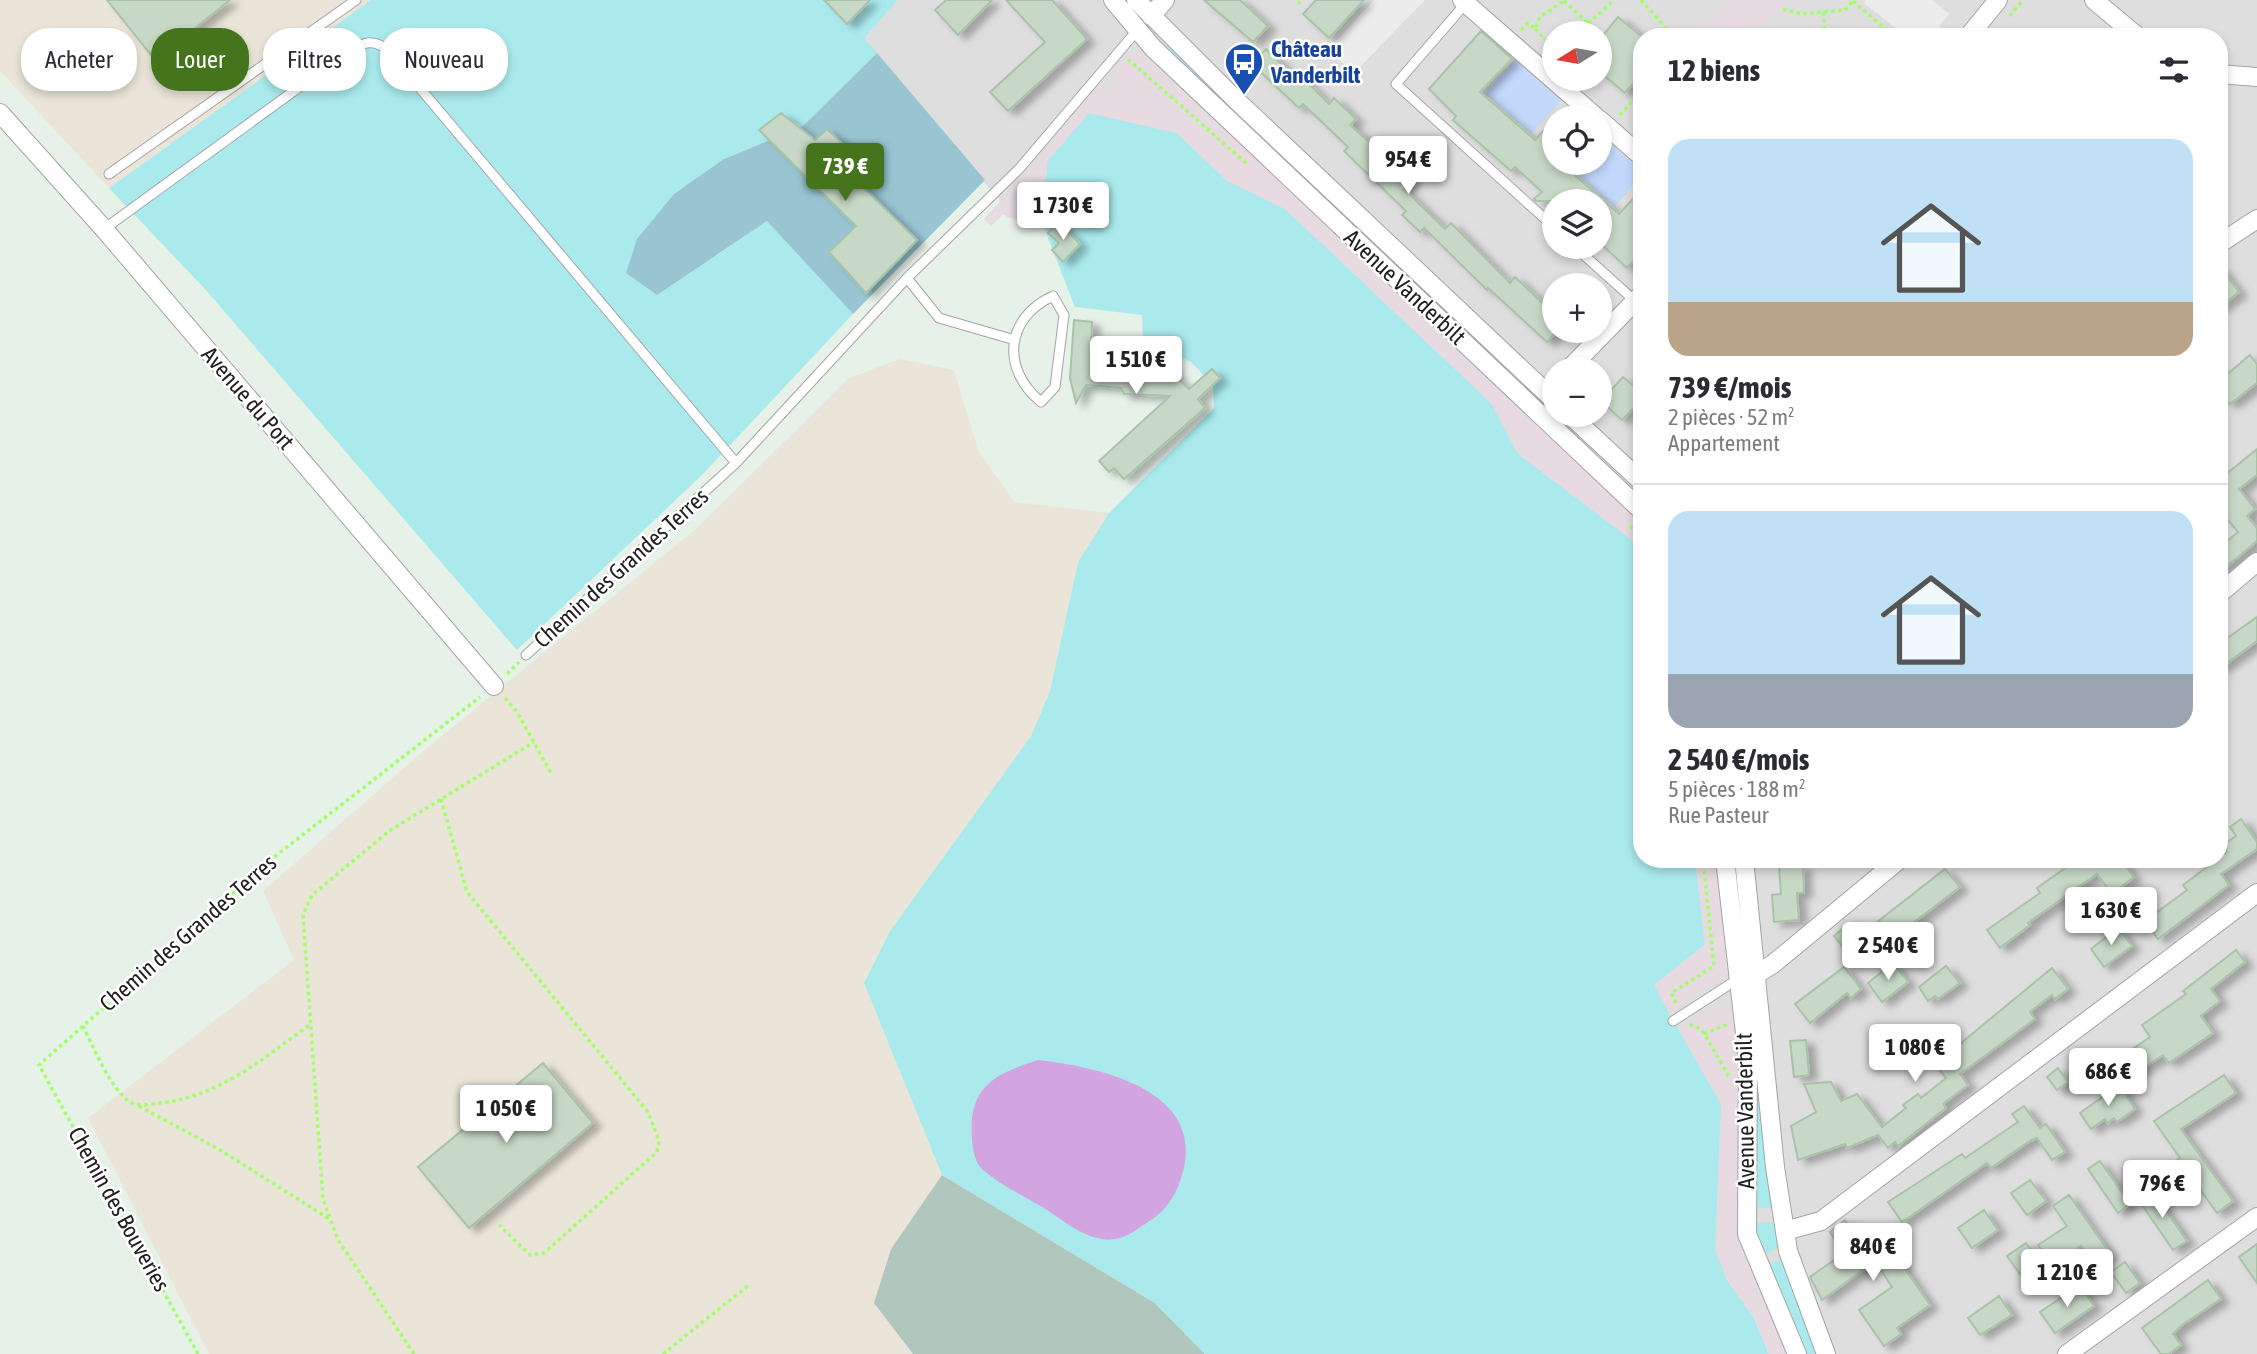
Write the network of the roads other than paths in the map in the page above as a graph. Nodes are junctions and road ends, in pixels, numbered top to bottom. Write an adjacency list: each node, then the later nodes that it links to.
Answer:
1 (356, 0): 17 (lane)
2 (1113, 0): 8 (street, Avenue Vanderbilt)
3 (1136, 0): 8 (street, Avenue Vanderbilt)
4 (1165, 0): 8 (street)
5 (2094, 0): 10 (street)
6 (1995, 1): 9 (street)
7 (1464, 2): 13 (street); 18 (lane)
8 (1145, 22): 23 (lane, Chemin des Grandes Terres); 28 (street, Avenue Vanderbilt); 30 (street, Avenue Vanderbilt)
9 (1975, 28)
10 (2127, 28)
11 (2228, 75): 12 (street)
12 (2257, 77)
13 (1583, 105)
14 (0, 113): 20 (street, Avenue du Port)
15 (1612, 131): 16 (street)
16 (1633, 149)
17 (109, 174)
18 (1542, 216)
19 (2257, 219): 21 (street)
20 (104, 229): 32 (lane); 38 (street, Avenue du Port)
21 (2228, 238)
22 (1591, 259): 24 (lane)
23 (907, 278): 26 (lane); 32 (lane, Chemin des Grandes Terres)
24 (1633, 293)
25 (1633, 302): 27 (street)
26 (1015, 340): 26 (lane)
27 (1580, 357)
28 (1542, 384)
29 (1542, 399): 30 (lane)
30 (1532, 407): 34 (street, Avenue Vanderbilt)
31 (1583, 427): 33 (street)
32 (736, 463): 37 (lane, Chemin des Grandes Terres)
33 (1633, 474)
34 (1633, 502)
35 (2257, 562): 36 (street)
36 (2228, 586)
37 (526, 655)
38 (494, 686)
39 (1727, 868): 43 (street, Avenue Vanderbilt)
40 (1744, 868): 43 (street, Avenue Vanderbilt)
41 (1889, 868): 43 (street)
42 (2257, 893): 46 (street)
43 (1748, 976): 44 (lane); 46 (street, Avenue Vanderbilt); 47 (street, Avenue Vanderbilt)
44 (1673, 1021)
45 (2257, 1217): 49 (street)
46 (1785, 1231): 48 (street, Avenue Vanderbilt)
47 (1797, 1354)
48 (1826, 1354)
49 (2067, 1354)

